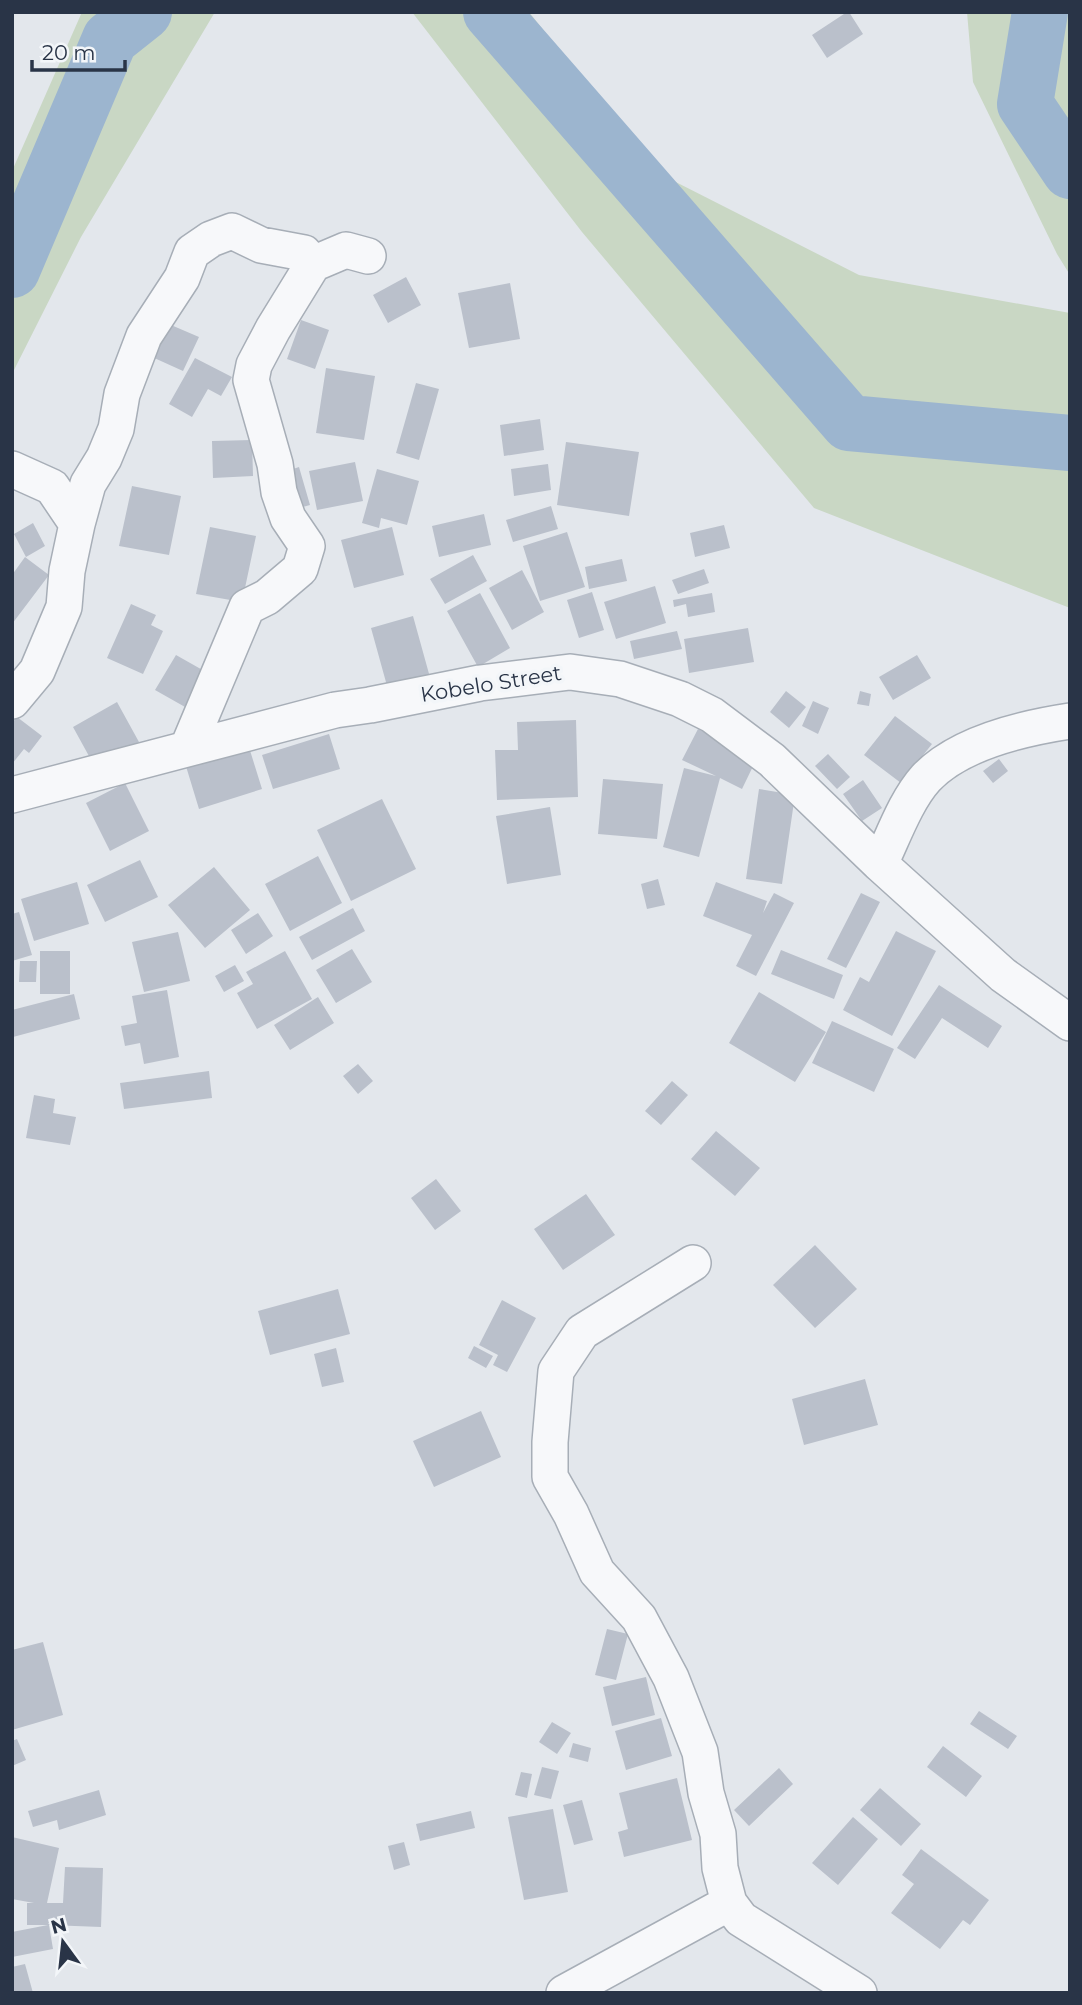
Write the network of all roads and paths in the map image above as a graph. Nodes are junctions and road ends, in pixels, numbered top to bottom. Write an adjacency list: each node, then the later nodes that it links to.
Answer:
1 (368, 256): 2 (street)
2 (313, 264): 4 (street); 7 (street)
3 (12, 468): 4 (street)
4 (77, 524): 5 (street)
5 (12, 701)
6 (1070, 720): 9 (street)
7 (188, 747): 8 (street, Kobelo Street); 9 (street, Kobelo Street)
8 (12, 795)
9 (880, 864): 10 (street, Kobelo Street)
10 (1070, 1023)
11 (694, 1263): 12 (street)
12 (729, 1903): 13 (street); 14 (street)
13 (564, 1993)
14 (859, 1993)

